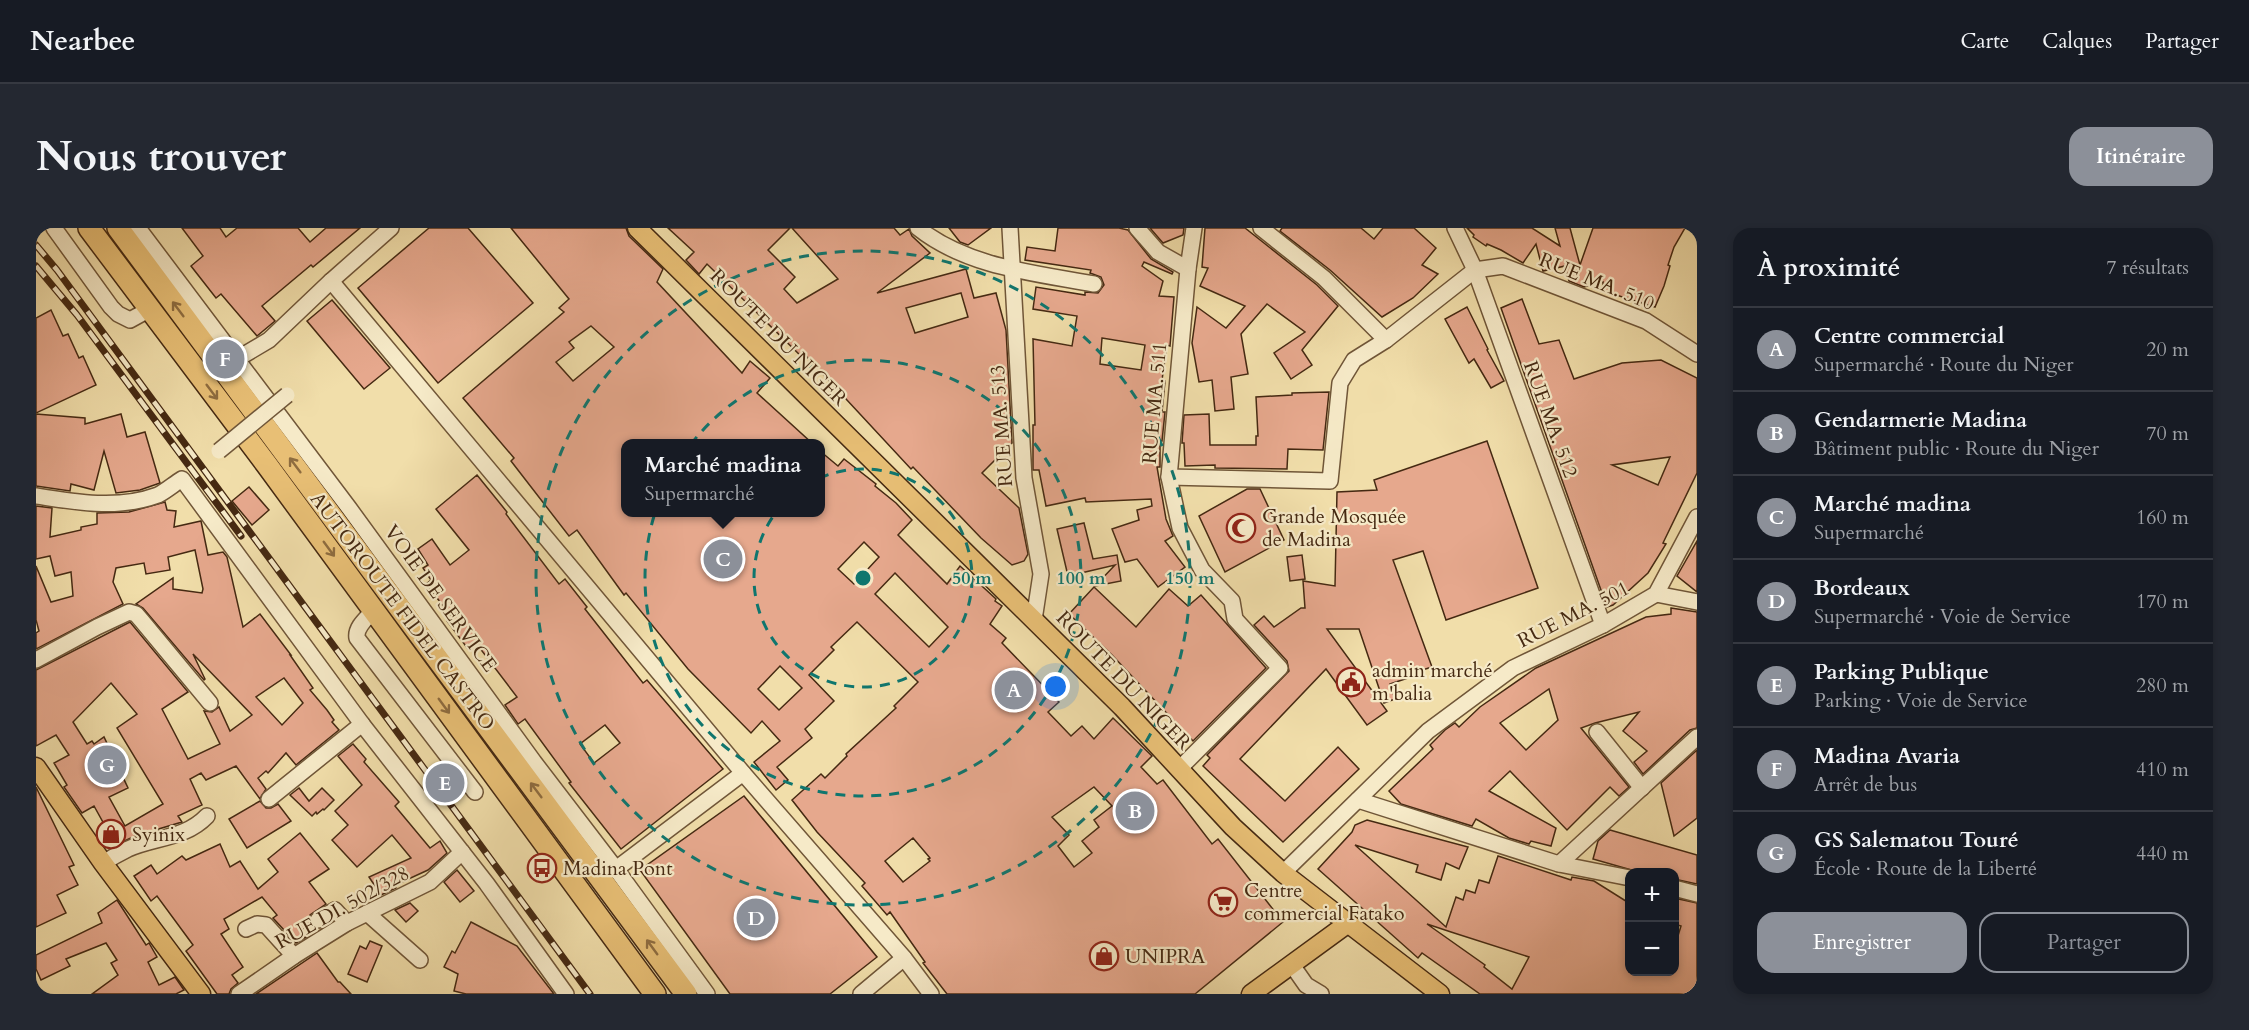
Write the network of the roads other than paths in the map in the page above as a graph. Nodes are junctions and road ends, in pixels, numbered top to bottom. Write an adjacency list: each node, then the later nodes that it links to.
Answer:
1 (54, 228): 19 (street)
2 (89, 228): 19 (highway, AUTOROUTE FIDEL CASTRO)
3 (118, 228): 13 (highway, AUTOROUTE FIDEL CASTRO)
4 (138, 228): 13 (street, VOIE DE SERVICE)
5 (391, 228): 17 (street)
6 (637, 228): 31 (main road, ROUTE DU NIGER)
7 (918, 228): 14 (street)
8 (1010, 228): 14 (street, RUE MA. 513)
9 (1137, 228): 15 (street)
10 (1194, 228): 15 (street, RUE MA. 511)
11 (1262, 228): 20 (street)
12 (1455, 228): 16 (street, RUE MA. 512)
13 (147, 254): 22 (street, VOIE DE SERVICE); 69 (highway, AUTOROUTE FIDEL CASTRO, one-way to 13)
14 (1012, 268): 18 (street); 31 (street, RUE MA. 513)
15 (1188, 269): 25 (street, RUE MA. 511)
16 (1475, 270): 20 (street); 21 (street, RUE MA. 510); 32 (street, RUE MA. 512)
17 (331, 281): 22 (street); 40 (street)
18 (1094, 284)
19 (150, 309): 30 (highway, AUTOROUTE FIDEL CASTRO, one-way to 30)
20 (1386, 340): 25 (street)
21 (1697, 354)
22 (237, 359): 49 (street, VOIE DE SERVICE)
23 (287, 395): 24 (street, bridge)
24 (219, 452)
25 (1169, 477): 39 (street, RUE MA. 511)
26 (36, 495): 35 (street)
27 (1697, 517): 28 (street, RUE MA. 501)
28 (1656, 594): 29 (street); 32 (street, RUE MA. 501)
29 (1697, 602)
30 (374, 610): 42 (street); 52 (highway, AUTOROUTE FIDEL CASTRO, one-way to 52)
31 (1034, 620): 39 (main road, ROUTE DU NIGER)
32 (1603, 625): 44 (street, RUE MA. 501)
33 (36, 660): 34 (street)
34 (210, 703)
35 (362, 724): 43 (street); 46 (street)
36 (1597, 732): 41 (street)
37 (1697, 736): 41 (street)
38 (36, 767): 47 (main road)
39 (1179, 769): 50 (main road, ROUTE DU NIGER)
40 (743, 773): 49 (street); 61 (street)
41 (1642, 788): 48 (street)
42 (475, 792)
43 (269, 800)
44 (1358, 800): 48 (street); 50 (street, RUE MA. 501)
45 (207, 816): 47 (street)
46 (462, 852): 55 (street, RUE DI. 502/328); 66 (street)
47 (103, 863): 64 (main road)
48 (1558, 864): 51 (street)
49 (616, 869): 70 (street, VOIE DE SERVICE)
50 (1283, 873): 58 (main road, ROUTE DU NIGER)
51 (1625, 877)
52 (576, 886): 67 (highway); 68 (highway, AUTOROUTE FIDEL CASTRO)
53 (1679, 889): 54 (street)
54 (1697, 894)
55 (367, 912): 57 (street, RUE DI. 502/328); 62 (street)
56 (318, 920): 57 (street)
57 (347, 923): 60 (street, RUE DI. 502/328)
58 (1347, 924): 63 (main road); 75 (main road, ROUTE DU NIGER)
59 (246, 929): 60 (street)
60 (294, 956): 65 (street, RUE DI. 502/328)
61 (904, 958): 71 (street); 72 (street)
62 (420, 960)
63 (1292, 965): 73 (main road); 74 (street)
64 (201, 994)
65 (239, 994)
66 (567, 994)
67 (641, 994)
68 (655, 994)
69 (687, 994)
70 (708, 994)
71 (861, 994)
72 (931, 994)
73 (1251, 994)
74 (1321, 994)
75 (1440, 994)

